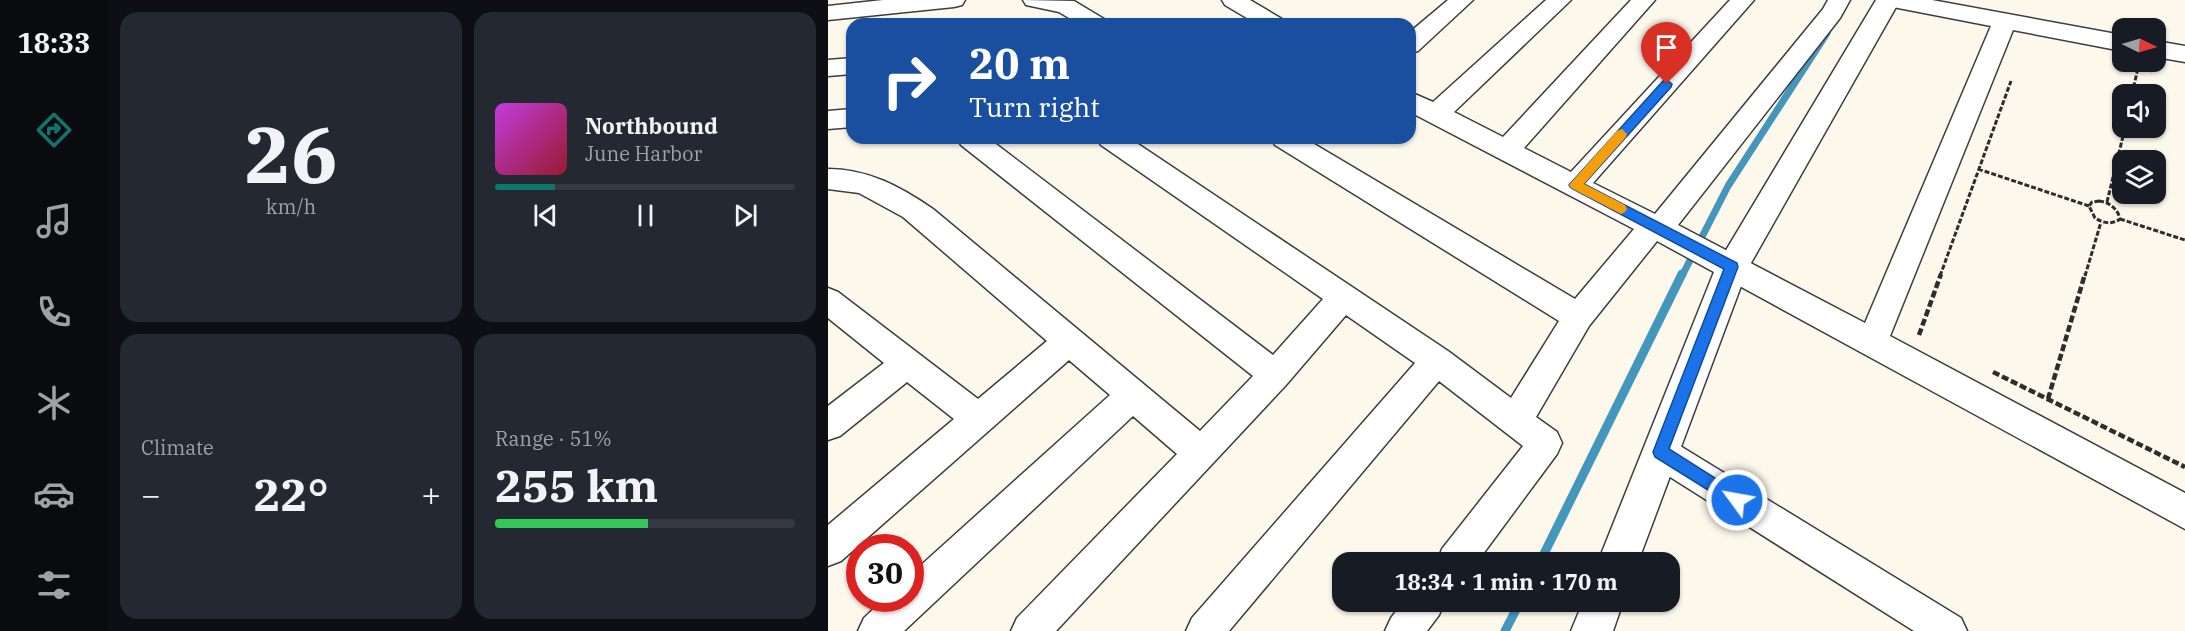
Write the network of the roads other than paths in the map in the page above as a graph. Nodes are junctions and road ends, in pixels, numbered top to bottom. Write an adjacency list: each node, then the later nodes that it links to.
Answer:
1 (954, 0): 11 (street)
2 (1034, 0): 12 (street)
3 (1233, 0): 13 (street)
4 (1462, 0): 15 (street)
5 (1560, 0): 22 (street)
6 (1644, 0): 28 (street)
7 (1743, 0): 30 (street)
8 (1839, 0): 31 (street)
9 (1888, 0): 32 (street)
10 (1893, 0): 14 (street)
11 (828, 13)
12 (1086, 18)
13 (1264, 18)
14 (2005, 21): 16 (street); 37 (street)
15 (1416, 40)
16 (2112, 41)
17 (2166, 51): 18 (street)
18 (2185, 54)
19 (846, 66): 20 (street)
20 (828, 68)
21 (1416, 104): 22 (street)
22 (1436, 114): 28 (street)
23 (846, 118): 24 (street)
24 (828, 120)
25 (978, 144): 40 (street)
26 (1119, 144): 33 (street)
27 (1294, 144): 35 (street)
28 (1505, 151): 30 (street)
29 (828, 179): 36 (street)
30 (1575, 185): 31 (street)
31 (1659, 229): 32 (street); 35 (street)
32 (1728, 265): 37 (street); 45 (street)
33 (1342, 298): 38 (street); 40 (street)
34 (828, 301): 39 (street)
35 (1578, 317): 43 (street)
36 (1069, 341): 41 (street); 42 (street)
37 (1872, 343): 47 (street)
38 (1437, 362): 43 (street); 55 (street)
39 (907, 364): 42 (street); 44 (street)
40 (1275, 375): 46 (street)
41 (1133, 395): 46 (street); 53 (street)
42 (978, 419): 48 (street)
43 (1515, 422): 49 (street)
44 (828, 425)
45 (1660, 452): 50 (street); 58 (street)
46 (1201, 453): 54 (street)
47 (2185, 512)
48 (828, 548)
49 (1463, 552)
50 (1622, 552)
51 (1418, 612): 56 (street)
52 (1599, 612): 57 (street)
53 (877, 631)
54 (1030, 631)
55 (1205, 631)
56 (1404, 631)
57 (1592, 631)
58 (1948, 631)

